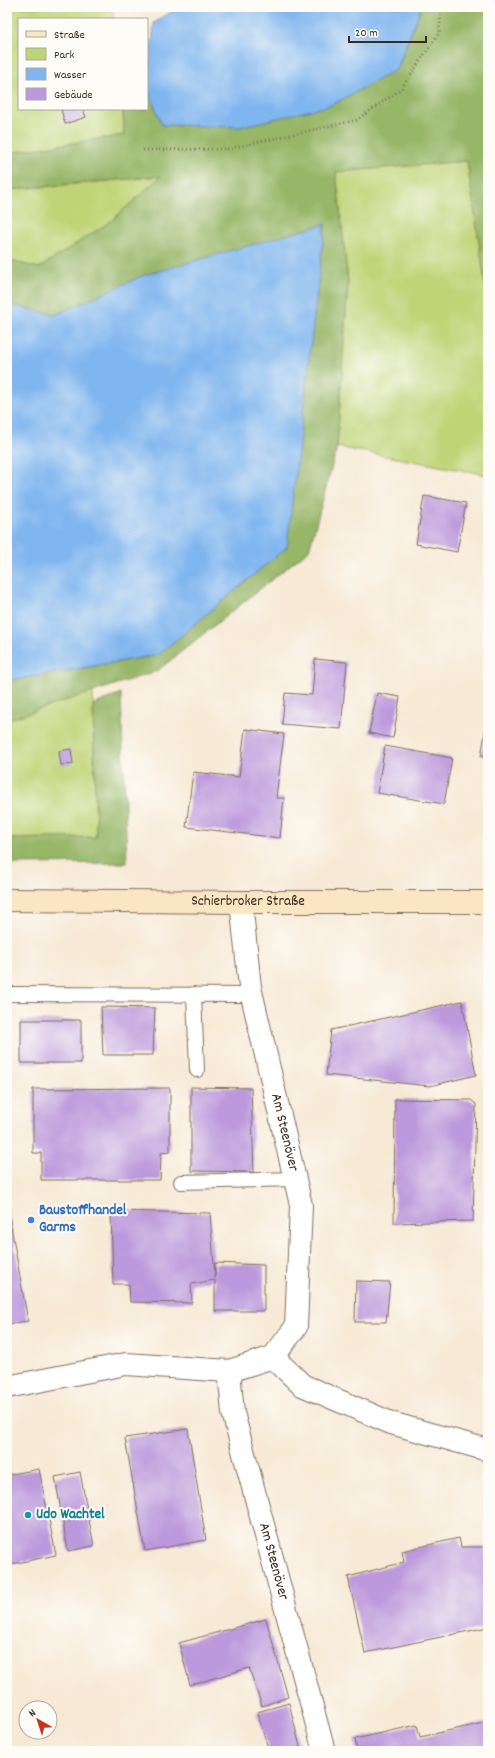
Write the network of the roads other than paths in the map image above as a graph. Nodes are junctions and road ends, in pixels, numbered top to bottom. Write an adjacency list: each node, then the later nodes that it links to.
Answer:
1 (7, 900): 2 (main road, Schierbroker Straße)
2 (241, 902): 3 (main road, Schierbroker Straße); 6 (street, Am Steenöver)
3 (488, 902)
4 (7, 994): 5 (lane)
5 (194, 994): 6 (lane); 7 (lane)
6 (252, 995): 8 (street, Am Steenöver)
7 (197, 1070)
8 (295, 1179): 9 (lane); 10 (street, Am Steenöver)
9 (182, 1182)
10 (273, 1357): 11 (street); 13 (street)
11 (229, 1371): 12 (street); 14 (street, Am Steenöver)
12 (7, 1387)
13 (488, 1450)
14 (324, 1751)

